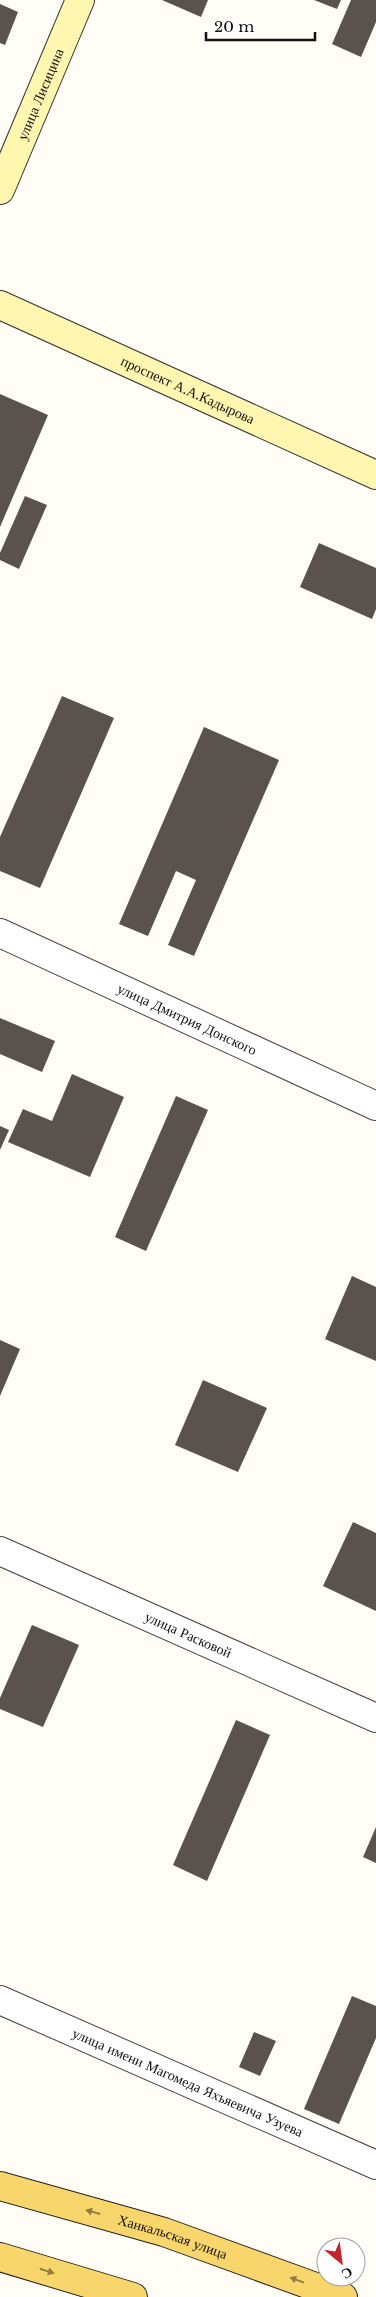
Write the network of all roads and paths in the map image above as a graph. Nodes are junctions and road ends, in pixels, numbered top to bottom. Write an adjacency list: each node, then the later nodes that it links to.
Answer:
1 (80, 0): 2 (street, улица Лисицина)
2 (0, 190)
3 (0, 304): 4 (street, проспект А.А.Кадырова)
4 (376, 475)
5 (0, 933): 6 (street, улица Дмитрия Донского)
6 (376, 1106)
7 (0, 1551): 8 (street, улица Расковой)
8 (376, 1718)
9 (0, 2000): 10 (street, улица имени Магомеда Яхъяевича Узуева)
10 (376, 2165)
11 (0, 2186): 14 (main road, Ханкальская улица, one-way to 11)
12 (0, 2257): 13 (main road, one-way to 13)
13 (133, 2297)
14 (343, 2297)

